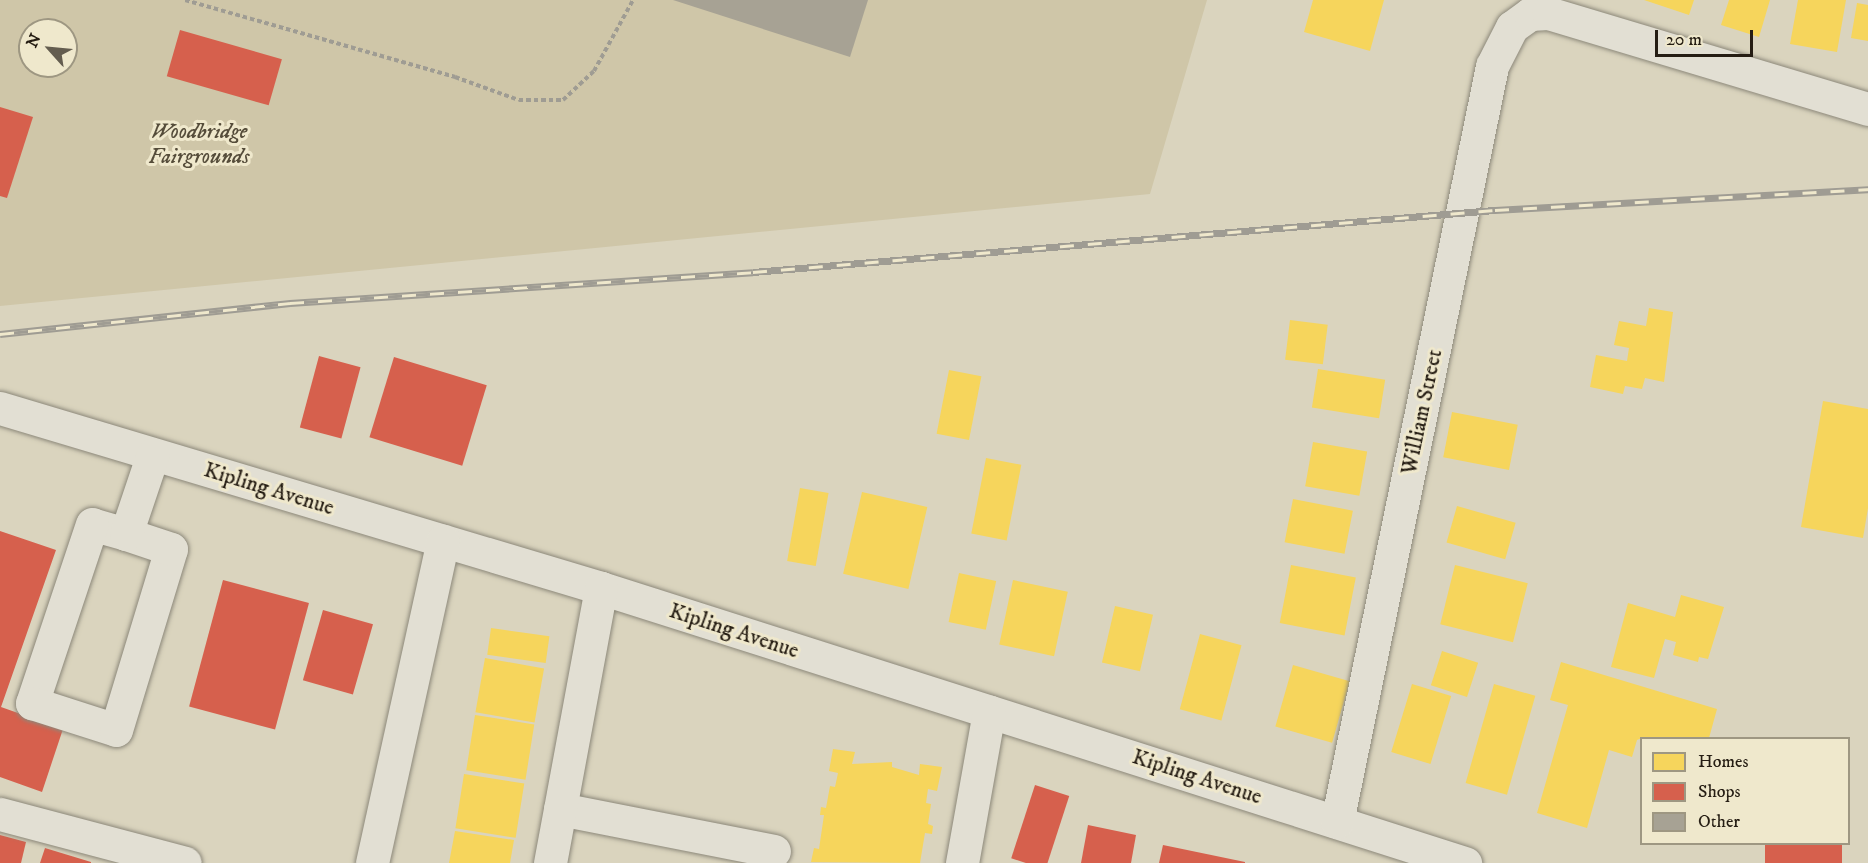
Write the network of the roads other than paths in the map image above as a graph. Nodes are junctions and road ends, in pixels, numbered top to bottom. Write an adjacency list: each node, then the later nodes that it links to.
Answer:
1 (1868, 110): 10 (street, William Street)
2 (0, 408): 3 (street, Kipling Avenue)
3 (153, 454): 4 (street); 5 (street, Kipling Avenue)
4 (126, 534): 4 (street)
5 (443, 541): 6 (street, Kipling Avenue); 14 (street)
6 (601, 588): 7 (street, Kipling Avenue); 8 (street)
7 (989, 711): 10 (street, Kipling Avenue); 16 (street)
8 (560, 809): 11 (street); 15 (street)
9 (0, 814): 13 (street)
10 (1337, 822): 12 (street, Kipling Avenue)
11 (774, 851)
12 (1381, 851): 17 (street, Kipling Avenue)
13 (185, 863)
14 (372, 863)
15 (549, 863)
16 (962, 863)
17 (1465, 863)

